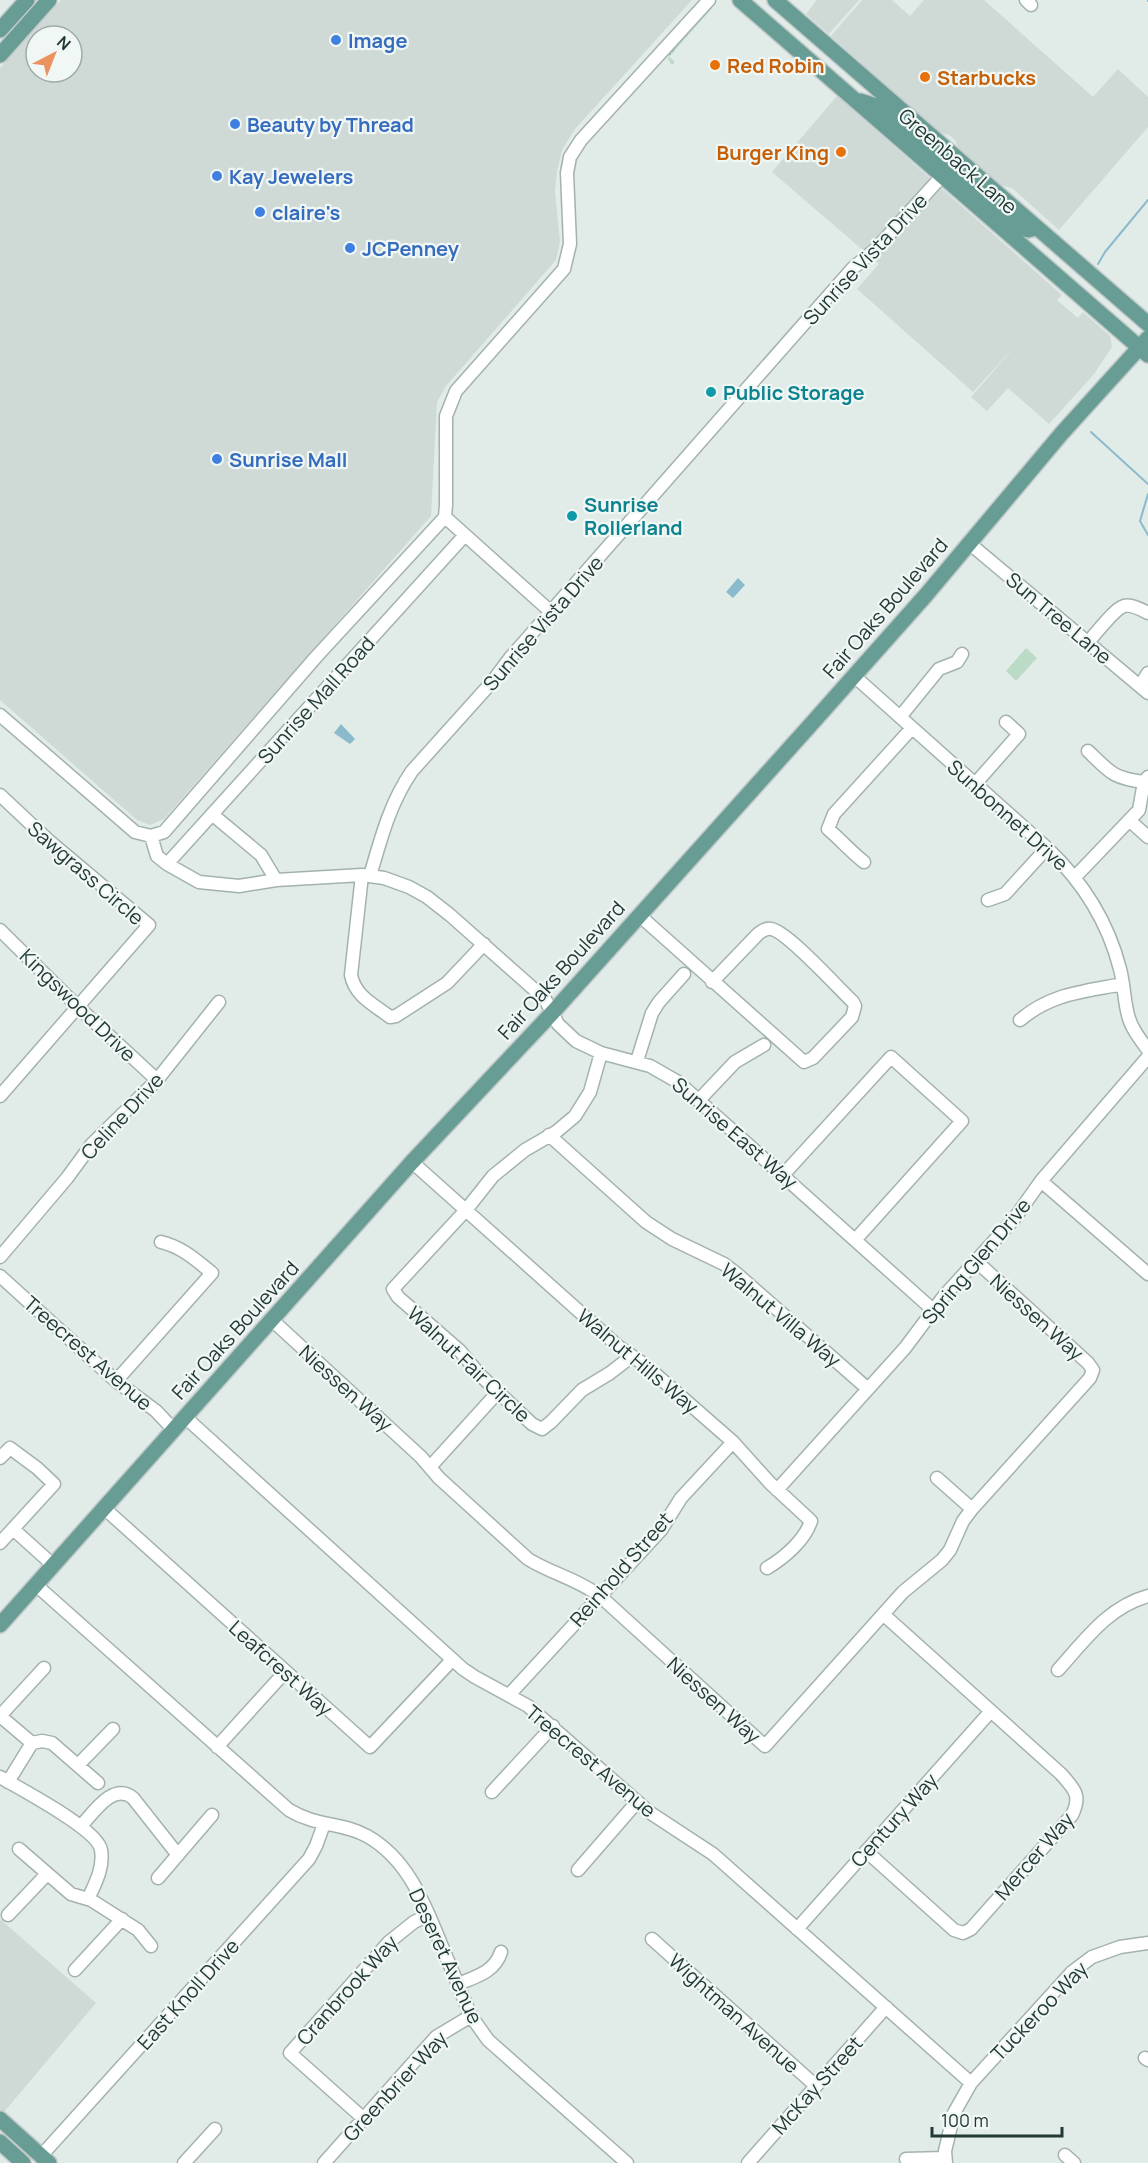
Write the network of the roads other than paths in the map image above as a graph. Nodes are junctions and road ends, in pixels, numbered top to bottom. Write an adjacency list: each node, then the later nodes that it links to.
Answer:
1 (27, 0): 6 (main road)
2 (49, 0): 7 (main road)
3 (709, 0): 14 (street)
4 (740, 0): 8 (main road, Greenback Lane)
5 (775, 0): 9 (main road, Greenback Lane)
6 (0, 30)
7 (0, 55)
8 (854, 99): 9 (main road); 10 (main road, Greenback Lane)
9 (960, 161): 11 (main road, Greenback Lane)
10 (942, 176): 11 (main road); 13 (main road, Greenback Lane); 17 (street, Sunrise Vista Drive)
11 (1036, 228): 12 (main road, Greenback Lane)
12 (1148, 324)
13 (1145, 347): 16 (main road, Fair Oaks Boulevard)
14 (444, 517): 15 (street); 34 (street)
15 (465, 535): 17 (street); 32 (street, Sunrise Mall Road)
16 (969, 543): 19 (street, Sun Tree Lane); 22 (main road, Fair Oaks Boulevard)
17 (551, 612): 39 (street, Sunrise Vista Drive)
18 (1148, 613): 19 (street)
19 (1088, 642): 23 (street, Sun Tree Lane)
20 (962, 654): 25 (street)
21 (1148, 673): 23 (street)
22 (853, 675): 25 (street, Sunbonnet Drive); 43 (main road, Fair Oaks Boulevard)
23 (1144, 689)
24 (0, 715): 34 (street)
25 (900, 717): 27 (street, Sunbonnet Drive)
26 (1006, 722): 30 (street)
27 (912, 728): 30 (street, Sunbonnet Drive); 37 (street)
28 (1088, 751): 29 (street)
29 (1146, 780): 33 (street)
30 (975, 784): 36 (street, Sunbonnet Drive)
31 (0, 795): 50 (street, Sawgrass Circle)
32 (213, 815): 38 (street, Sunrise Mall Road); 41 (street)
33 (1130, 821): 35 (street); 40 (street)
34 (151, 836): 38 (street, Sunrise East Way)
35 (1148, 837)
36 (1047, 848): 40 (street, Sunbonnet Drive); 42 (street)
37 (864, 862)
38 (167, 864): 41 (street, Sunrise East Way)
39 (366, 875): 41 (street, Sunrise East Way); 45 (street, Sunrise East Way); 45 (street, Sunrise Vista Drive)
40 (1075, 877): 48 (street, Sunbonnet Drive)
41 (276, 880)
42 (988, 900)
43 (639, 915): 47 (street); 51 (main road, Fair Oaks Boulevard)
44 (0, 930): 50 (street, Kingswood Drive)
45 (483, 944): 51 (street, Sunrise East Way)
46 (684, 975): 57 (street)
47 (712, 982): 47 (street)
48 (1123, 984): 52 (street); 54 (street, Sunbonnet Drive)
49 (219, 1002): 58 (street, Celine Drive)
50 (78, 1008): 58 (street, Kingswood Drive); 59 (street)
51 (553, 1012): 55 (street, Sunrise East Way); 62 (main road, Fair Oaks Boulevard)
52 (1020, 1020)
53 (764, 1045): 60 (street)
54 (1148, 1050)
55 (601, 1053): 57 (street, Sunrise East Way); 61 (street)
56 (1148, 1058): 64 (street, Spring Glen Drive)
57 (637, 1061): 60 (street, Sunrise East Way)
58 (157, 1080): 68 (street, Celine Drive)
59 (0, 1096)
60 (699, 1100): 63 (street, Sunrise East Way)
61 (549, 1135): 65 (street); 76 (street, Walnut Villa Way)
62 (412, 1162): 65 (street, Walnut Hills Way); 73 (main road, Fair Oaks Boulevard)
63 (783, 1175): 66 (street, Sunrise East Way); 66 (street)
64 (1041, 1181): 69 (street, Spring Glen Drive); 70 (street)
65 (466, 1210): 74 (street, Walnut Hills Way); 77 (street, Walnut Fair Circle)
66 (856, 1239): 72 (street, Sunrise East Way)
67 (161, 1242): 75 (street)
68 (0, 1257)
69 (976, 1261): 72 (street, Spring Glen Drive); 86 (street, Niessen Way)
70 (1148, 1274)
71 (0, 1276): 75 (street, Treecrest Avenue)
72 (932, 1309): 76 (street, Spring Glen Drive)
73 (272, 1320): 78 (main road, Fair Oaks Boulevard); 82 (street, Niessen Way)
74 (632, 1356): 77 (street, Walnut Fair Circle); 80 (street, Walnut Hills Way)
75 (116, 1381): 79 (street, Treecrest Avenue)
76 (868, 1389): 84 (street, Spring Glen Drive)
77 (498, 1392): 82 (street)
78 (185, 1418): 79 (main road, Fair Oaks Boulevard); 96 (street, Treecrest Avenue)
79 (174, 1430): 85 (main road, Fair Oaks Boulevard)
80 (733, 1442): 84 (street, Walnut Hills Way); 92 (street, Reinhold Street)
81 (0, 1458): 87 (street)
82 (430, 1467): 92 (street, Niessen Way)
83 (937, 1478): 86 (street)
84 (777, 1490): 90 (street, Walnut Hills Way)
85 (104, 1508): 89 (main road, Fair Oaks Boulevard); 99 (street, Leafcrest Way)
86 (972, 1509): 94 (street, Niessen Way)
87 (13, 1529): 88 (street); 89 (street)
88 (0, 1543)
89 (53, 1565): 91 (main road, Fair Oaks Boulevard)
90 (767, 1568)
91 (36, 1584): 95 (main road, Fair Oaks Boulevard); 106 (street, Deseret Avenue)
92 (600, 1596): 94 (street, Niessen Way); 100 (street, Reinhold Street)
93 (1148, 1596): 98 (street)
94 (884, 1615): 101 (street, Mercer Way)
95 (0, 1625)
96 (452, 1660): 99 (street, Leafcrest Way); 100 (street, Treecrest Avenue)
97 (44, 1668): 102 (street)
98 (1058, 1670)
99 (285, 1672): 106 (street)
100 (509, 1695): 103 (street, Treecrest Avenue)
101 (991, 1711): 116 (street, Century Way); 116 (street, Mercer Way)
102 (0, 1716): 105 (street)
103 (553, 1726): 110 (street); 111 (street, Treecrest Avenue)
104 (113, 1729): 107 (street)
105 (32, 1743): 107 (street); 108 (street)
106 (217, 1747): 113 (street, Deseret Avenue)
107 (78, 1766): 109 (street)
108 (4, 1780): 114 (street)
109 (98, 1783)
110 (492, 1792)
111 (637, 1802): 118 (street); 125 (street, Treecrest Avenue)
112 (212, 1815): 117 (street)
113 (324, 1824): 123 (street, Deseret Avenue); 141 (street, East Knoll Drive)
114 (81, 1826): 117 (street); 121 (street)
115 (19, 1849): 119 (street)
116 (866, 1851): 125 (street, Century Way)
117 (178, 1855): 120 (street)
118 (578, 1870)
119 (47, 1874): 121 (street); 122 (street)
120 (158, 1878)
121 (88, 1899): 124 (street)
122 (8, 1915)
123 (429, 1915): 131 (street, Deseret Avenue); 137 (street, Cranbrook Way)
124 (122, 1919): 128 (street); 130 (street)
125 (797, 1929): 132 (street, Treecrest Avenue)
126 (652, 1939): 135 (street, Wightman Avenue)
127 (1148, 1943): 134 (street, Tuckeroo Way)
128 (151, 1946)
129 (501, 1952): 131 (street)
130 (75, 1970)
131 (458, 1984): 133 (street, Deseret Avenue)
132 (886, 2007): 134 (street, Treecrest Avenue); 135 (street, McKay Street)
133 (471, 2016): 137 (street, Greenbrier Way); 146 (street, Deseret Avenue)
134 (971, 2083): 142 (street, Tuckeroo Way)
135 (816, 2086): 147 (street, McKay Street)
136 (0, 2119): 141 (main road)
137 (364, 2119): 145 (street, Greenbrier Way)
138 (215, 2129): 144 (street)
139 (0, 2142): 143 (main road)
140 (906, 2158): 142 (street)
141 (45, 2160)
142 (945, 2160)
143 (23, 2163)
144 (184, 2163)
145 (324, 2163)
146 (627, 2163)
147 (748, 2163)

